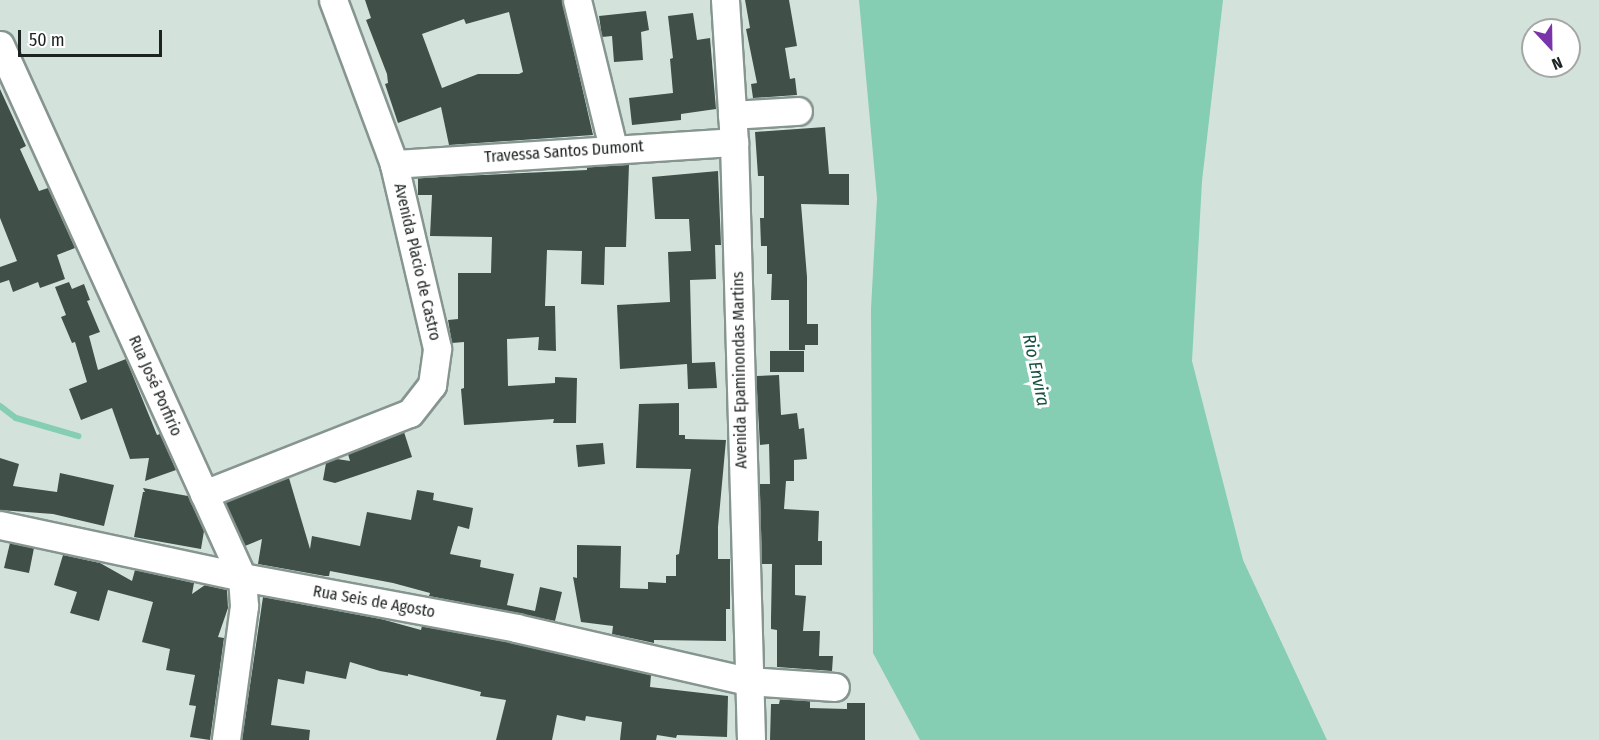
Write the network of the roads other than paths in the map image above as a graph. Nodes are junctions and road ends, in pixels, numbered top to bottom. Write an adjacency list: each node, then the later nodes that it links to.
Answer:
1 (333, 0): 8 (street, Avenida Placio de Castro)
2 (577, 0): 7 (street)
3 (725, 0): 6 (street, Avenida Epaminondas Martins)
4 (0, 45): 9 (street, Rua José Porfirio)
5 (798, 111): 6 (street, Travessa Santos Dumont)
6 (733, 129): 7 (street, Travessa Santos Dumont); 12 (street, Avenida Epaminondas Martins)
7 (613, 148): 8 (street, Travessa Santos Dumont)
8 (394, 164): 9 (street, Avenida Placio de Castro)
9 (204, 494): 11 (street, Rua José Porfirio)
10 (0, 525): 11 (street, Rua Seis de Agosto)
11 (242, 577): 12 (street, Rua Seis de Agosto); 14 (street, Rua José Porfirio)
12 (748, 681): 13 (street, Rua Seis de Agosto); 15 (street, Avenida Epaminondas Martins)
13 (836, 687)
14 (226, 740)
15 (751, 740)

